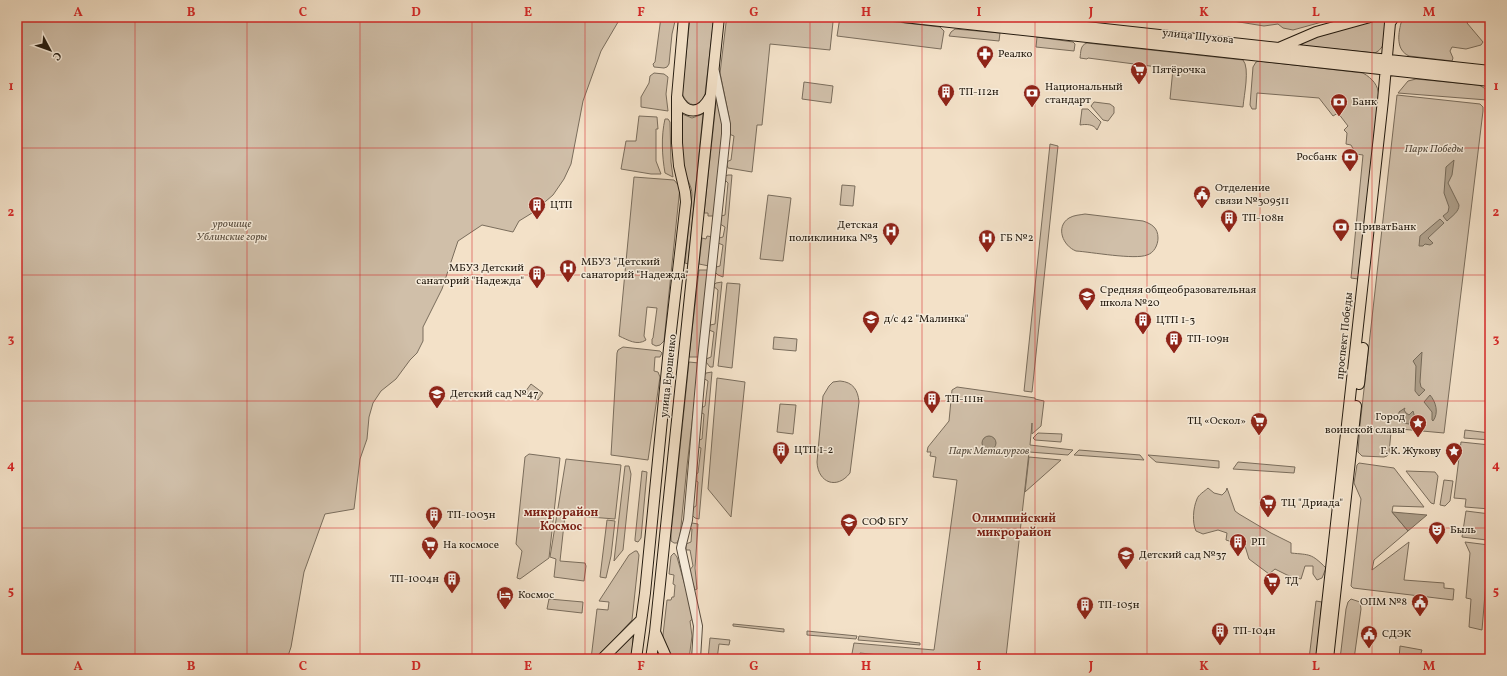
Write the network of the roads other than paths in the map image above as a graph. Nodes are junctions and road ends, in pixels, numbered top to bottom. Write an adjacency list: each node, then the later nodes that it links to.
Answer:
1 (684, 17): 15 (main road, улица Ерошенко)
2 (904, 17): 8 (main road, улица Шухова)
3 (994, 17): 8 (main road, улица Шухова)
4 (1370, 17): 9 (main road)
5 (1394, 17): 10 (main road, проспект Победы)
6 (1400, 17): 10 (main road, проспект Победы)
7 (720, 20): 11 (main road, улица Ерошенко)
8 (1046, 24): 9 (main road, улица Шухова)
9 (1275, 51): 10 (main road, улица Шухова)
10 (1389, 65): 12 (main road, улица Шухова); 13 (main road, улица Шухова); 23 (main road, проспект Победы); 24 (main road, проспект Победы)
11 (713, 68): 14 (main road, улица Ерошенко); 22 (street, улица Ерошенко)
12 (1490, 71)
13 (1490, 81)
14 (710, 96): 15 (main road); 17 (main road, улица Ерошенко)
15 (677, 97): 16 (main road, улица Ерошенко)
16 (641, 620): 17 (main road); 18 (main road); 19 (main road, улица Ерошенко)
17 (655, 627): 20 (main road, улица Ерошенко); 21 (main road)
18 (602, 659)
19 (636, 659)
20 (651, 659)
21 (667, 659)
22 (696, 659)
23 (1321, 659)
24 (1328, 659)

